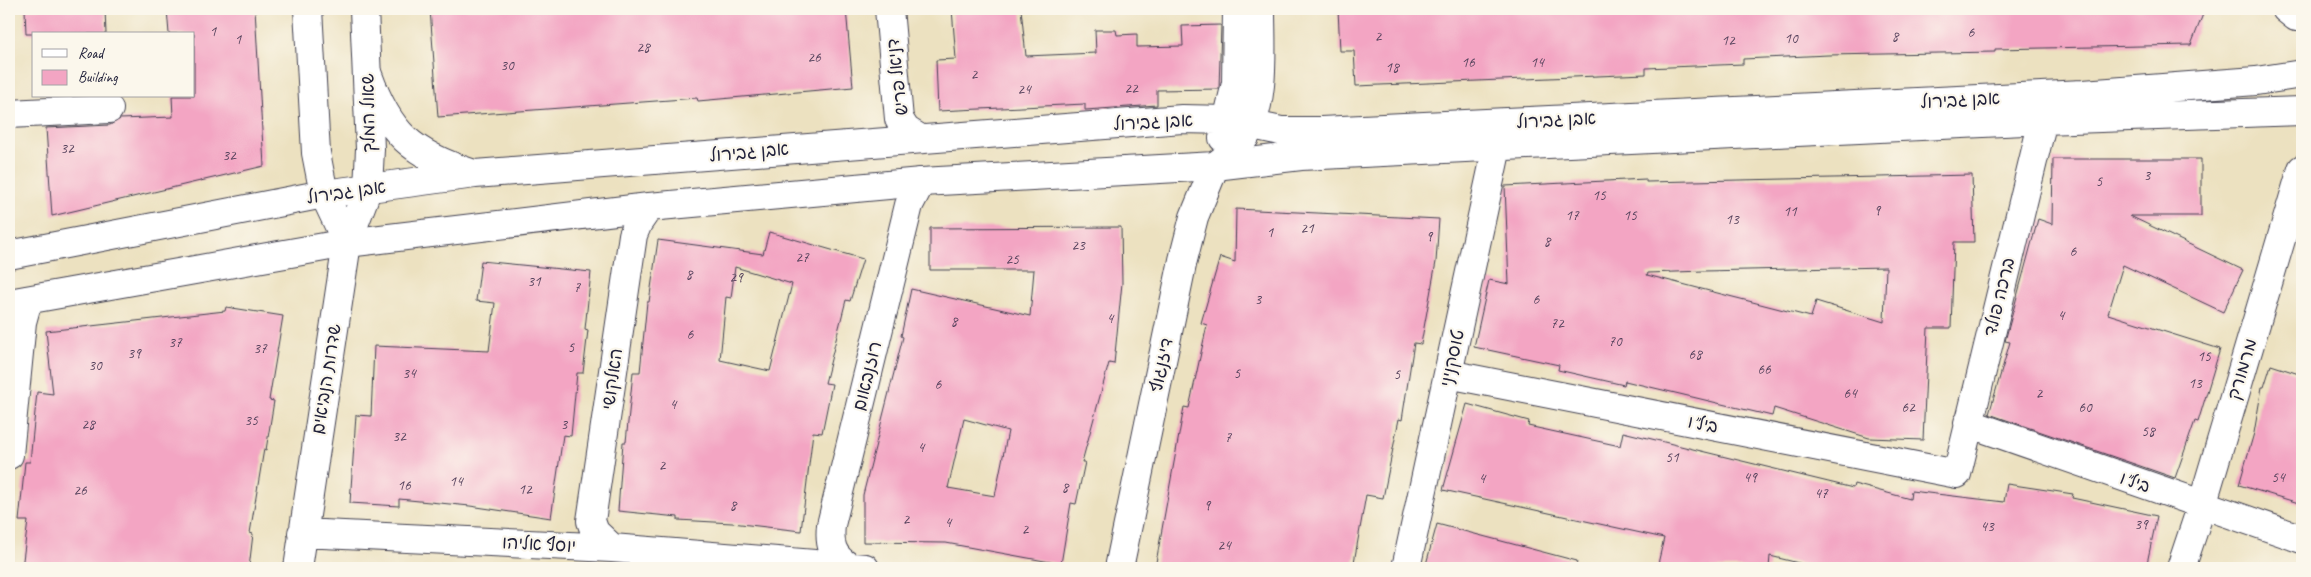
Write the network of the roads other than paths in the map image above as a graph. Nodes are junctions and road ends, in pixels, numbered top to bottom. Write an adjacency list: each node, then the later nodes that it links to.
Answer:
1 (308, 9): 20 (street)
2 (364, 9): 7 (street, שאול המלך)
3 (890, 9): 13 (street, דניאל פריש)
4 (1237, 9): 12 (street)
5 (1262, 9): 12 (street)
6 (2302, 74): 12 (street, אבן גבירול)
7 (368, 75): 17 (street); 19 (street, שאול המלך)
8 (109, 109): 10 (street)
9 (2302, 111): 11 (street, אבן גבירול)
10 (9, 114)
11 (2043, 120): 14 (street, אבן גבירול); 26 (street, ברכה פולד)
12 (1239, 123): 13 (street, אבן גבירול); 15 (street, דיזנגוף)
13 (919, 138): 17 (street, אבן גבירול)
14 (1497, 147): 15 (street, אבן גבירול); 25 (street, טוסקניני)
15 (1215, 166): 18 (street, אבן גבירול); 35 (street, דיזנגוף)
16 (2302, 169): 29 (street, מרמורק)
17 (475, 174): 19 (street, אבן גבירול)
18 (921, 182): 21 (street, אבן גבירול); 33 (street, רוזנבאום)
19 (368, 188): 20 (street, אבן גבירול); 22 (street, שאול המלך)
20 (324, 194): 22 (street); 23 (street, אבן גבירול)
21 (649, 207): 22 (street, אבן גבירול); 32 (street, האלקושי)
22 (347, 243): 24 (street, אבן גבירול); 30 (street, שדרות הנביאים)
23 (9, 256)
24 (18, 301): 27 (street)
25 (1448, 374): 28 (street, ביל"ו); 36 (street, טוסקניני)
26 (1968, 423): 28 (street, ברכה פולד); 29 (street, ביל"ו)
27 (9, 455)
28 (1957, 474)
29 (2202, 506): 31 (street, ביל"ו); 37 (street, מרמורק)
30 (302, 533): 32 (street, יוסף אליהו); 34 (street, שדרות הנביאים)
31 (2302, 539)
32 (612, 548): 33 (street, יוסף אליהו)
33 (856, 567)
34 (298, 568)
35 (1118, 568)
36 (1406, 568)
37 (2181, 568)

